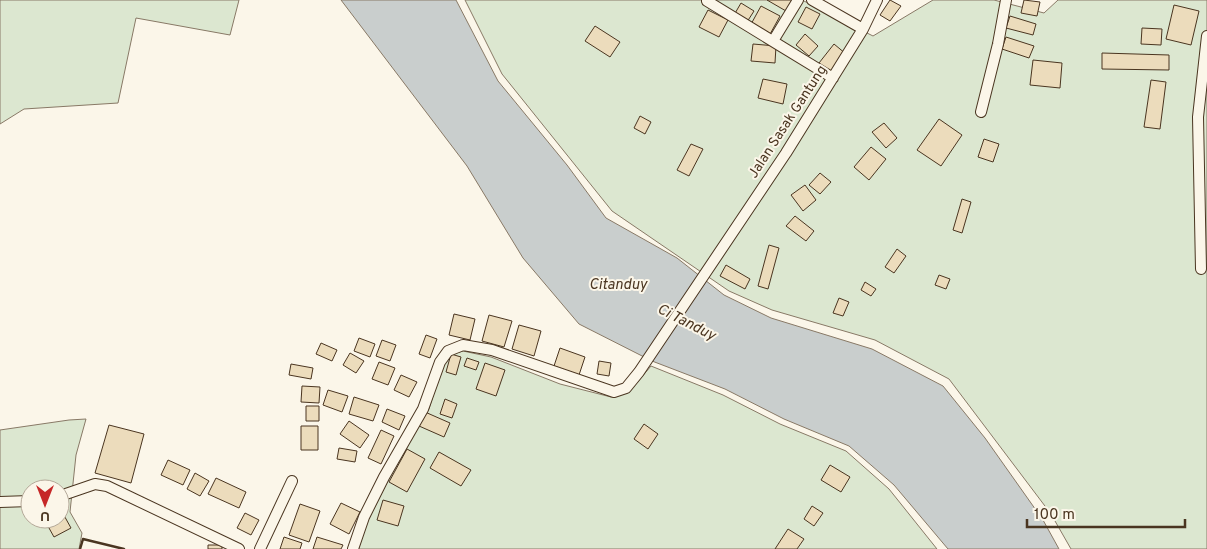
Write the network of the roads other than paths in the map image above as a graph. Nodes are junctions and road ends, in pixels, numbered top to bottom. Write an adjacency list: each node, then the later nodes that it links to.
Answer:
1 (798, 0): 8 (street)
2 (812, 0): 6 (street)
3 (877, 0): 6 (street, Jalan Sasak Gantung)
4 (1006, 0): 11 (street)
5 (707, 2): 8 (street)
6 (863, 29): 10 (street, Jalan Sasak Gantung)
7 (1207, 36): 9 (street)
8 (773, 40): 10 (street)
9 (1206, 54): 12 (street)
10 (833, 78): 20 (street, Jalan Sasak Gantung)
11 (981, 112)
12 (1203, 211): 13 (street)
13 (1201, 269)
14 (292, 481): 19 (street)
15 (70, 493): 18 (street)
16 (20, 501): 17 (street)
17 (0, 502)
18 (239, 549)
19 (260, 549)
20 (353, 549)

